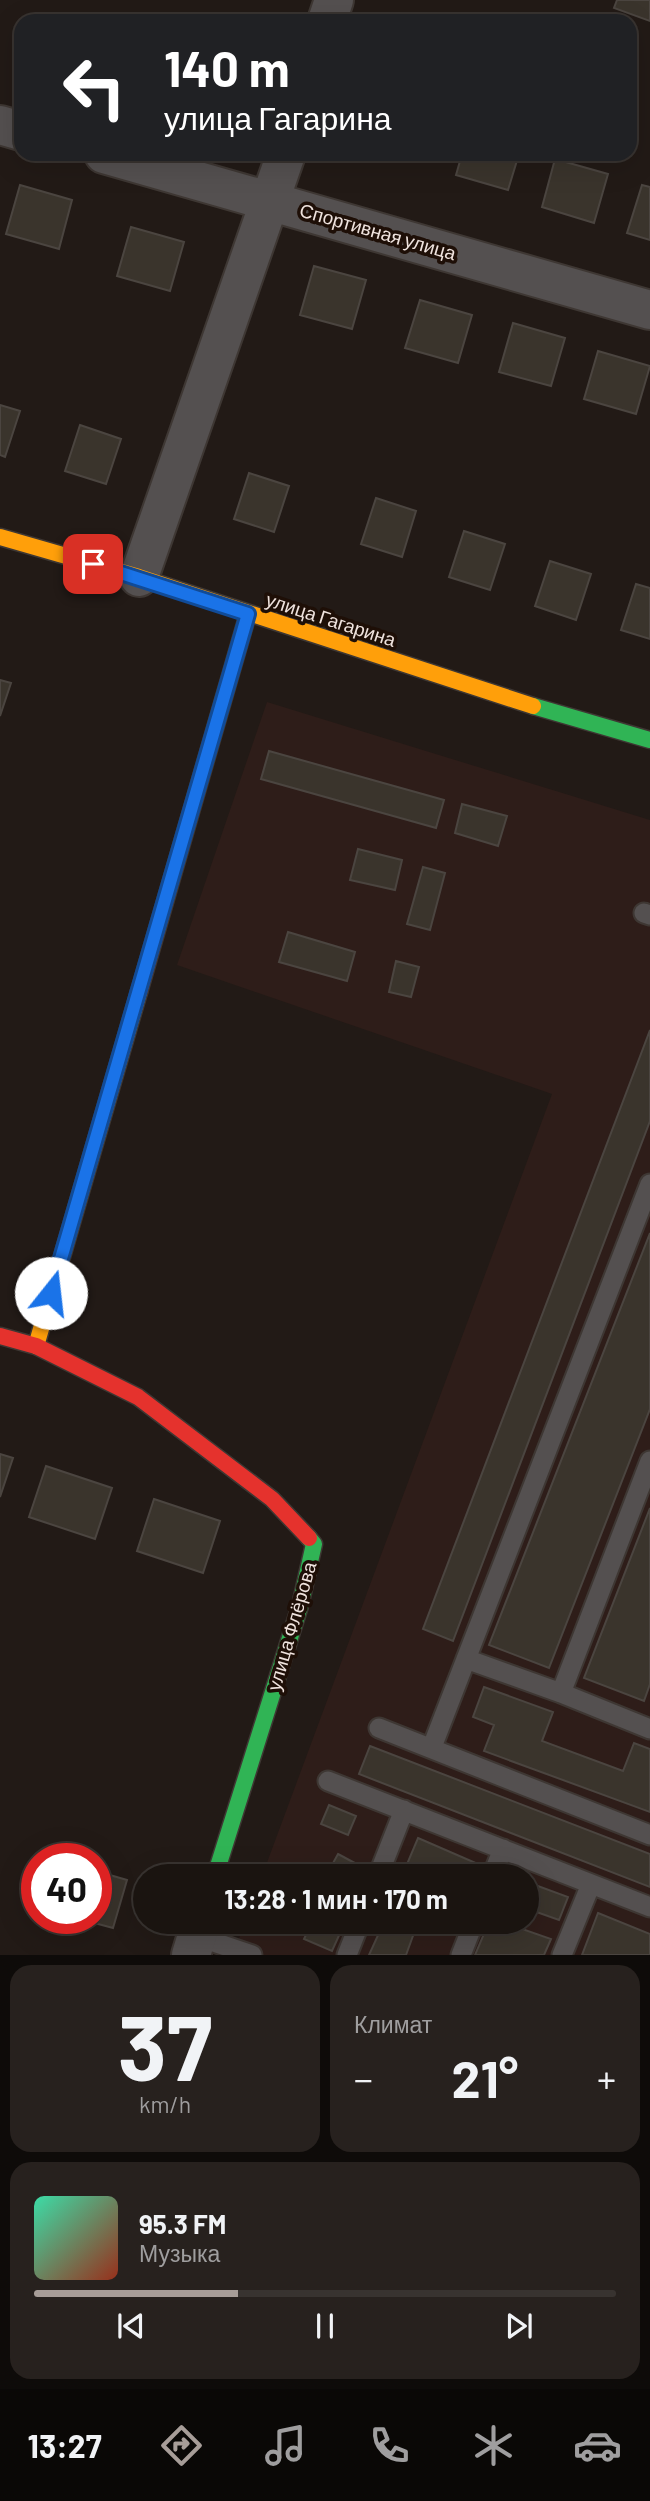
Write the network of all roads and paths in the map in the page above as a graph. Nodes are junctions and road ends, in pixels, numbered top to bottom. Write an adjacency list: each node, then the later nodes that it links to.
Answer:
1 (130, 161): 3 (street, Спортивная улица)
2 (284, 161): 3 (street)
3 (272, 200): 4 (street, Спортивная улица); 6 (street)
4 (650, 310)
5 (0, 537): 6 (street, улица Гагарина)
6 (139, 577): 7 (street, улица Гагарина)
7 (248, 614): 8 (street, улица Гагарина); 11 (street)
8 (650, 740)
9 (650, 1184): 13 (lane)
10 (0, 1336): 11 (street, улица Флёрова)
11 (36, 1346): 22 (street, улица Флёрова)
12 (650, 1461): 14 (lane)
13 (466, 1659): 14 (lane); 17 (lane)
14 (561, 1693): 16 (lane)
15 (379, 1728): 17 (lane)
16 (650, 1729)
17 (432, 1747): 20 (lane)
18 (328, 1781): 19 (lane)
19 (404, 1810): 21 (lane); 23 (lane)
20 (650, 1835)
21 (503, 1849): 24 (lane); 25 (lane)
22 (219, 1864)
23 (383, 1864)
24 (497, 1864)
25 (591, 1884): 26 (lane); 33 (lane)
26 (650, 1907)
27 (355, 1934): 31 (lane)
28 (469, 1934): 32 (lane)
29 (196, 1937): 30 (lane)
30 (252, 1955)
31 (347, 1955)
32 (461, 1955)
33 (562, 1955)

